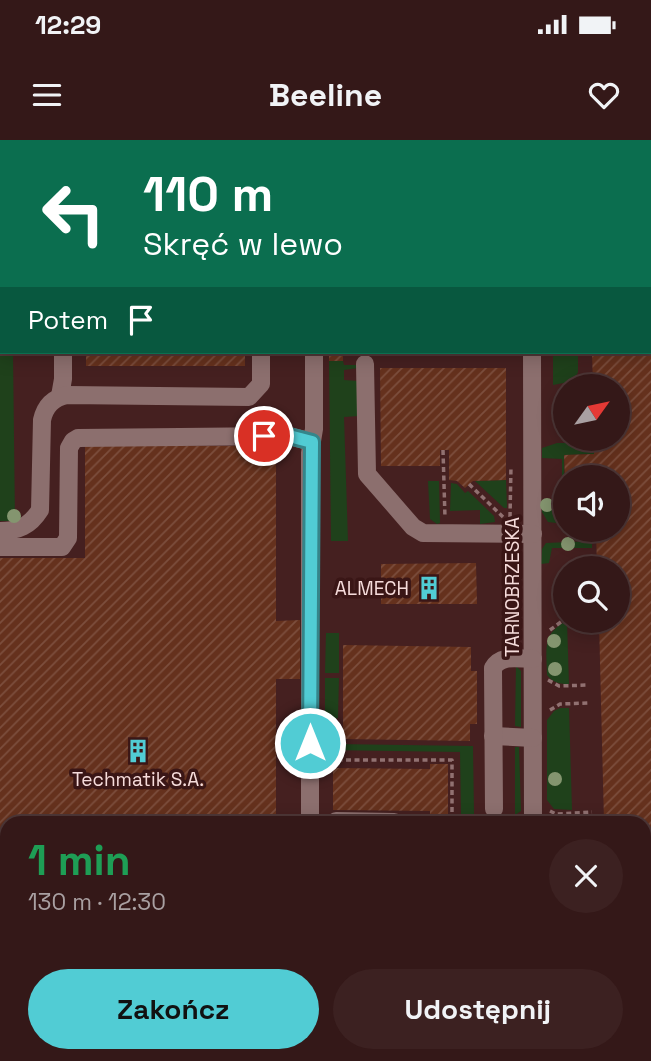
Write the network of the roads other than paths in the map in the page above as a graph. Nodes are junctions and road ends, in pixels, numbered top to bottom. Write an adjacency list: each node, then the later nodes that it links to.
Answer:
1 (63, 354): 6 (lane)
2 (261, 354): 6 (lane)
3 (314, 354): 7 (lane)
4 (533, 354): 9 (lane, TARNOBRZESKA)
5 (365, 363): 9 (lane)
6 (60, 396): 8 (lane)
7 (312, 442): 10 (lane); 15 (lane)
8 (0, 531)
9 (533, 534): 11 (lane, TARNOBRZESKA)
10 (0, 547)
11 (533, 659): 12 (lane); 13 (lane, TARNOBRZESKA)
12 (494, 736): 13 (lane); 14 (lane)
13 (533, 738): 16 (lane, TARNOBRZESKA)
14 (494, 809)
15 (310, 816)
16 (533, 816)

